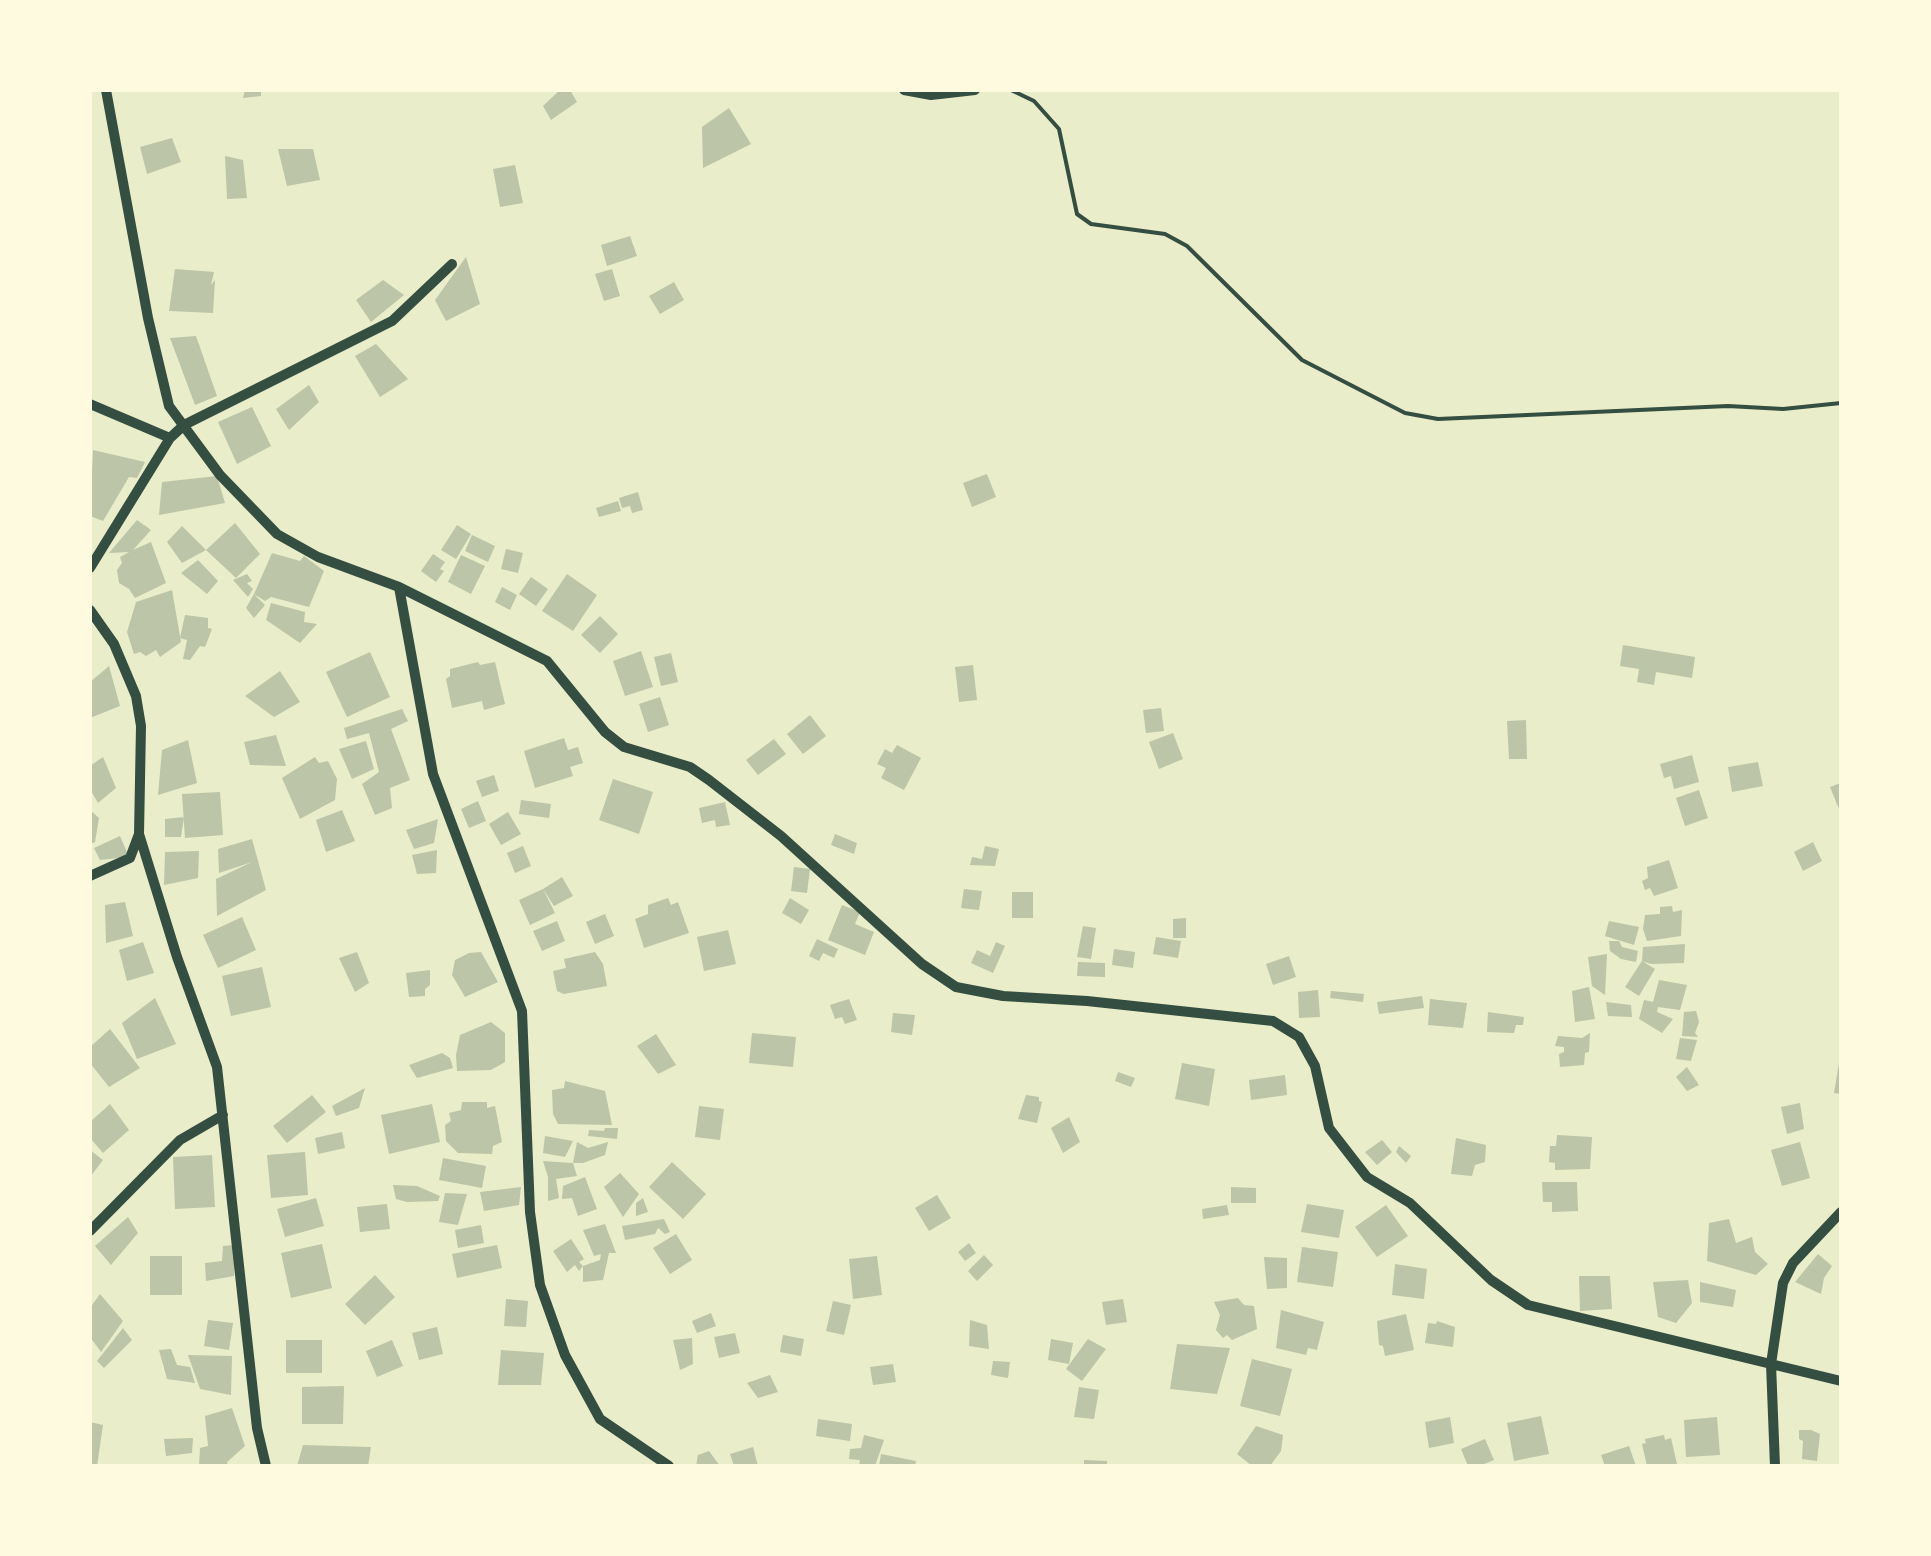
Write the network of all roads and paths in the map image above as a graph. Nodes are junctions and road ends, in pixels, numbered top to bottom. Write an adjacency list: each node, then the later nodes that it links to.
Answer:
1 (106, 90): 8 (street)
2 (904, 90): 3 (street)
3 (975, 90)
4 (1011, 90): 6 (path)
5 (452, 264): 8 (street)
6 (1841, 403)
7 (90, 404): 9 (street)
8 (184, 424): 9 (street); 11 (street)
9 (170, 438): 10 (street)
10 (90, 568)
11 (399, 586): 18 (street); 21 (street)
12 (90, 610): 13 (street)
13 (140, 834): 14 (street); 15 (street)
14 (90, 876)
15 (223, 1115): 17 (street); 20 (street)
16 (1841, 1212): 18 (street)
17 (90, 1231)
18 (1771, 1364): 19 (street); 22 (street)
19 (1841, 1381)
20 (266, 1466)
21 (669, 1466)
22 (1774, 1466)

